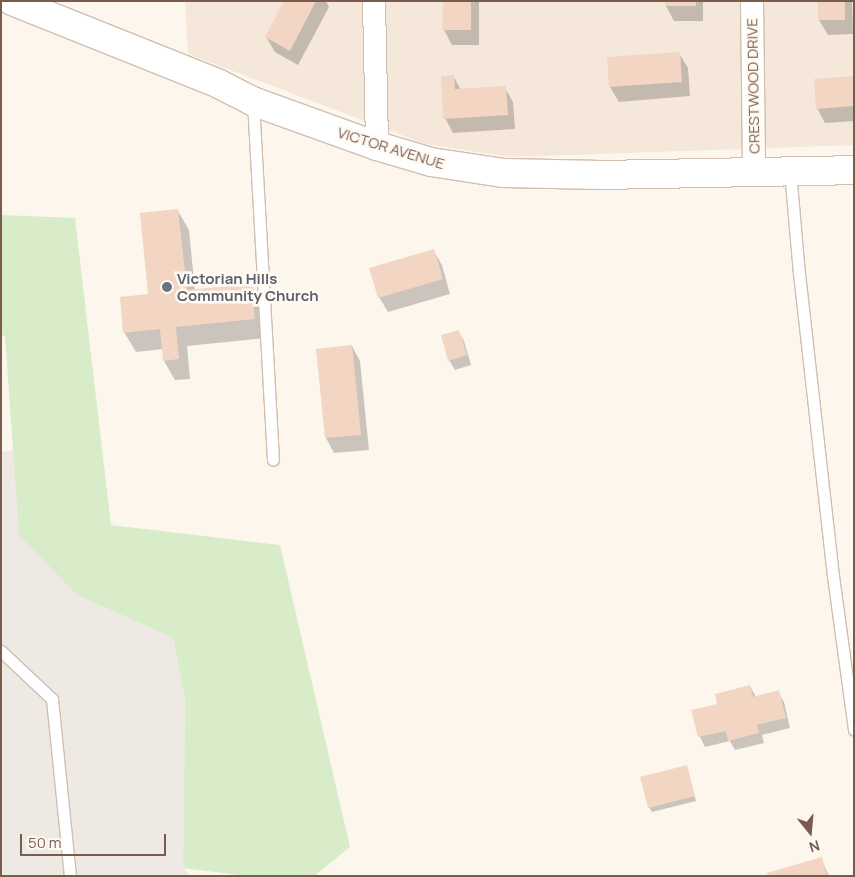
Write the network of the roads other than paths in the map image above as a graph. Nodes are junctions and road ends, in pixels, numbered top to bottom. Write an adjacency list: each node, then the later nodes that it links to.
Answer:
1 (12, 1): 4 (street, VICTOR AVENUE)
2 (374, 1): 5 (street)
3 (752, 1): 8 (street, CRESTWOOD DRIVE)
4 (252, 101): 5 (street, VICTOR AVENUE); 9 (lane)
5 (377, 146): 8 (street, VICTOR AVENUE)
6 (854, 170): 7 (street, VICTOR AVENUE)
7 (790, 171): 8 (street, VICTOR AVENUE); 11 (lane)
8 (754, 172)
9 (273, 459)
10 (1, 651): 12 (lane)
11 (854, 730)
12 (70, 876)

